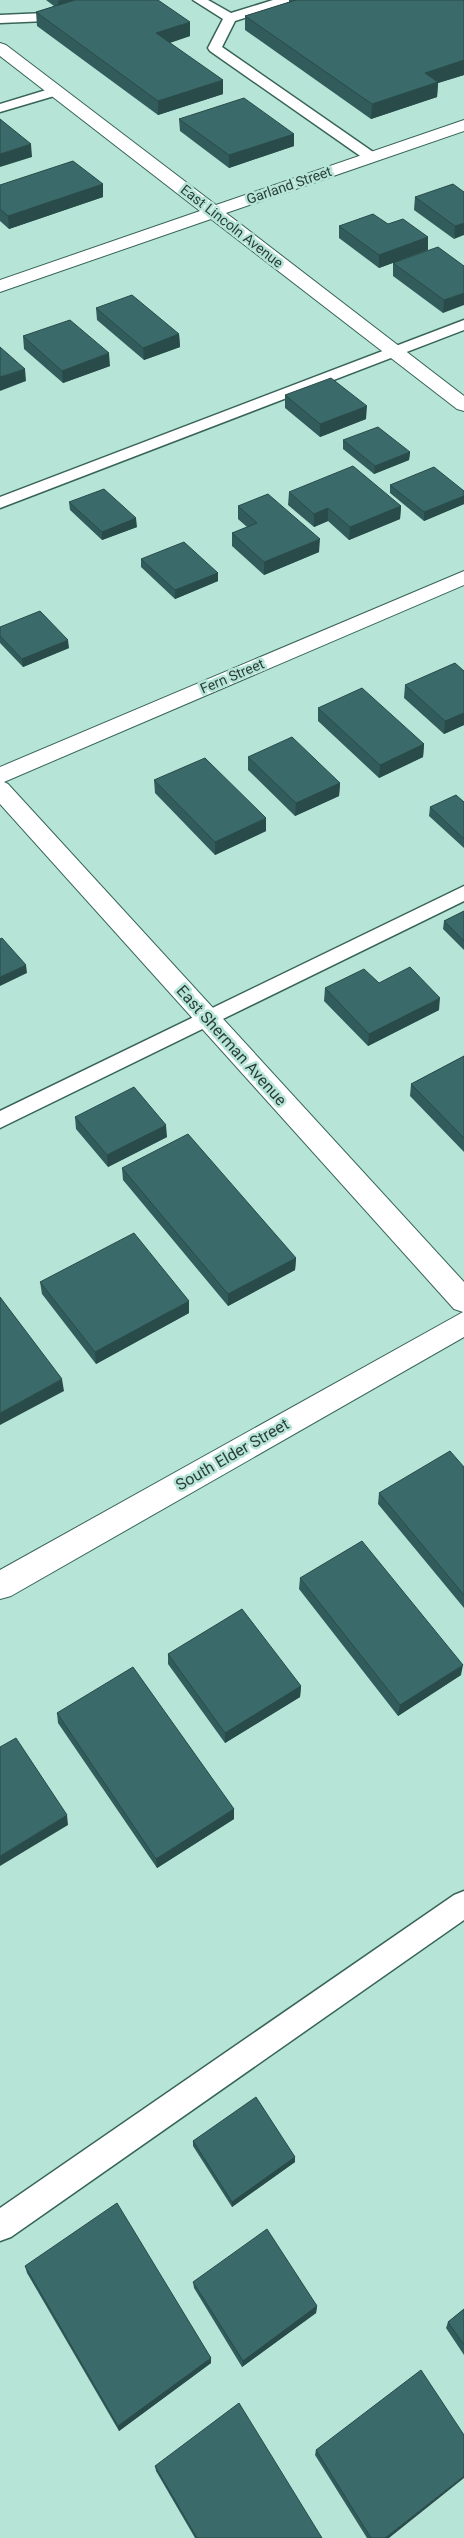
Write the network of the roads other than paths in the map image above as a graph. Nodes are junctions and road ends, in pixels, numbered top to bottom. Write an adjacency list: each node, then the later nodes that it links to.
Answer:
1 (102, 0): 5 (lane)
2 (199, 0): 4 (lane)
3 (286, 0): 4 (lane)
4 (230, 18): 10 (lane)
5 (0, 19)
6 (0, 48): 7 (street, East Lincoln Avenue)
7 (56, 91): 8 (lane); 11 (street, East Lincoln Avenue)
8 (0, 108)
9 (464, 125): 10 (street, Garland Street)
10 (371, 156): 11 (street, Garland Street)
11 (214, 211): 12 (street, Garland Street); 14 (street, East Lincoln Avenue)
12 (0, 286)
13 (464, 325): 14 (lane)
14 (395, 351): 15 (street, East Lincoln Avenue); 16 (lane)
15 (464, 405)
16 (0, 503)
17 (464, 577): 18 (street, Fern Street)
18 (0, 776)
19 (0, 789): 21 (street, East Sherman Avenue)
20 (464, 893): 21 (lane)
21 (208, 1018): 22 (lane); 23 (street, East Sherman Avenue)
22 (0, 1120)
23 (464, 1301)
24 (464, 1323): 25 (street, South Elder Street)
25 (0, 1586)
26 (464, 1904): 27 (lane)
27 (0, 2226)

